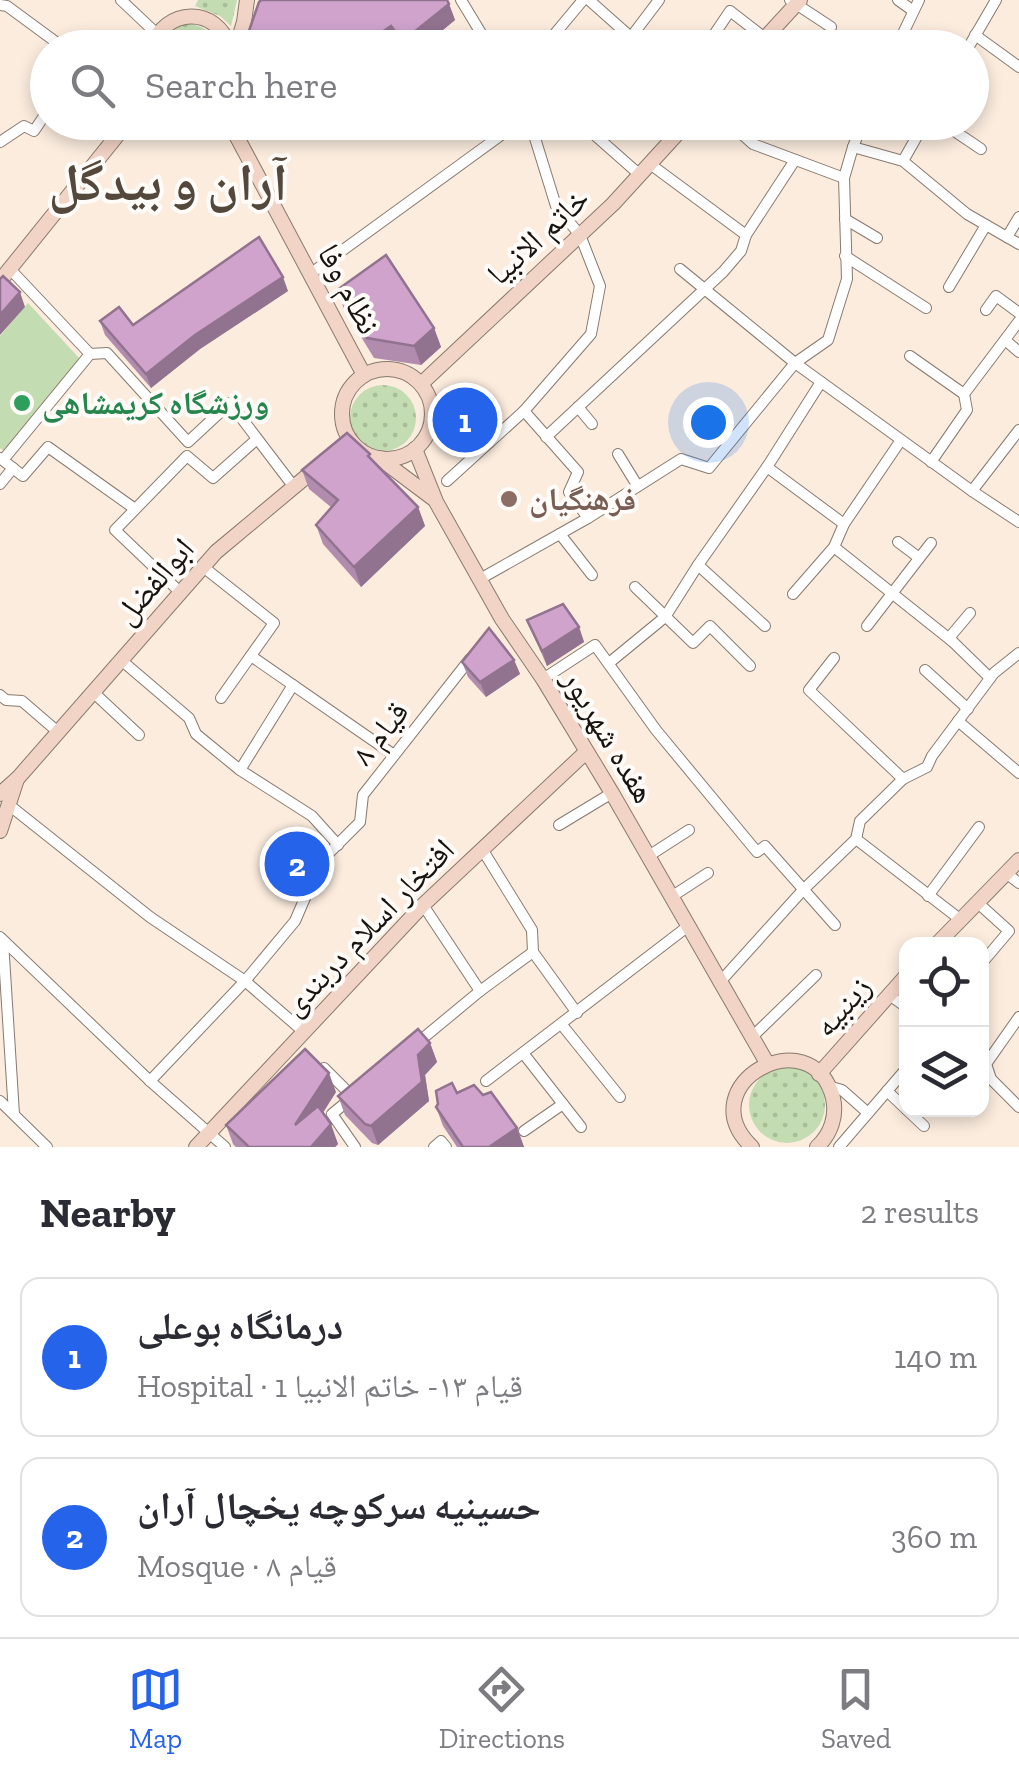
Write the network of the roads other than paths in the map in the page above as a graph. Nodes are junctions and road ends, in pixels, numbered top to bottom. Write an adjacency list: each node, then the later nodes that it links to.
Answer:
1 (121, 0): 17 (street)
2 (192, 0): 13 (main road)
3 (247, 0): 14 (main road)
4 (461, 0): 21 (street)
5 (586, 0): 22 (street); 23 (street)
6 (659, 0): 24 (street)
7 (898, 0): 11 (street)
8 (996, 0): 29 (street)
9 (795, 1): 15 (street); 27 (main road)
10 (0, 5): 16 (street)
11 (916, 5): 28 (street)
12 (260, 11): 14 (street)
13 (184, 16): 18 (main road); 19 (main road)
14 (244, 22): 20 (main road)
15 (831, 27)
16 (40, 30)
17 (146, 30)
18 (163, 30)
19 (221, 30)
20 (241, 30)
21 (479, 30)
22 (559, 30)
23 (623, 30)
24 (637, 30)
25 (717, 30): 26 (street)
26 (748, 30)
27 (772, 30)
28 (904, 30)
29 (978, 30)
30 (989, 46): 31 (street)
31 (1019, 67)
32 (30, 129): 43 (street)
33 (114, 140): 61 (main road)
34 (239, 140): 60 (main road, نظام وفا)
35 (494, 140): 60 (street)
36 (536, 140): 54 (street)
37 (605, 140): 48 (street)
38 (672, 140): 48 (main road, خاتم الانبیا)
39 (748, 140): 46 (street)
40 (856, 140): 44 (street)
41 (915, 140): 47 (street)
42 (968, 140): 45 (street)
43 (0, 142)
44 (853, 147): 47 (street); 49 (street)
45 (981, 149)
46 (795, 160): 49 (street); 53 (street)
47 (903, 161): 52 (street)
48 (645, 169): 53 (street); 54 (main road, خاتم الانبیا)
49 (844, 178): 51 (street)
50 (1019, 216): 55 (street)
51 (845, 219): 56 (street); 58 (street)
52 (986, 225): 55 (street); 62 (street)
53 (746, 234): 63 (street)
54 (580, 235): 75 (main road, خاتم الانبیا); 78 (street)
55 (1007, 237): 57 (street)
56 (877, 238)
57 (1019, 244)
58 (845, 256): 64 (street); 72 (street)
59 (680, 269): 63 (street)
60 (310, 274): 73 (main road, نظام وفا)
61 (5, 275): 70 (street)
62 (949, 286)
63 (705, 289): 72 (street); 77 (street)
64 (926, 308)
65 (986, 310): 66 (street)
66 (1019, 313)
67 (1019, 320): 68 (street)
68 (1004, 340): 69 (street); 76 (street)
69 (1019, 352)
70 (90, 354): 85 (street); 90 (street)
71 (910, 356): 76 (street)
72 (796, 363): 74 (street); 96 (street)
73 (364, 375): 75 (main road); 83 (main road)
74 (821, 382): 84 (street); 92 (street)
75 (420, 384): 86 (main road)
76 (964, 394): 91 (street)
77 (578, 408): 79 (street); 81 (street)
78 (524, 411): 81 (street); 94 (street)
79 (592, 424)
80 (1019, 430): 98 (street)
81 (546, 437): 101 (street)
82 (256, 439): 85 (street); 88 (street); 97 (street)
83 (351, 440): 89 (main road); 97 (main road, ابوالفضل)
84 (902, 440): 91 (street); 103 (street)
85 (188, 442): 88 (street)
86 (415, 449): 89 (main road); 99 (main road)
87 (618, 454): 96 (street)
88 (187, 456): 100 (street)
89 (379, 458): 99 (main road, هفده شهریور)
90 (2, 459): 93 (street)
91 (931, 462): 98 (street)
92 (766, 467): 103 (street); 109 (street)
93 (13, 468): 95 (street); 100 (street)
94 (447, 480)
95 (0, 484)
96 (637, 485): 101 (street)
97 (294, 487): 110 (main road, ابوالفضل)
98 (972, 491): 102 (street)
99 (435, 500): 112 (main road, هفده شهریور)
100 (135, 509): 114 (street)
101 (588, 518): 104 (street)
102 (1019, 522)
103 (844, 524): 107 (street)
104 (560, 534): 111 (street); 112 (street)
105 (898, 542): 108 (street)
106 (931, 543): 108 (street)
107 (834, 547): 115 (street); 116 (street)
108 (918, 558): 116 (street)
109 (698, 565): 118 (street); 120 (street)
110 (202, 566): 114 (main road, ابوالفضل); 126 (street)
111 (592, 575)
112 (480, 579): 119 (main road, هفده شهریور)
113 (634, 587): 118 (street)
114 (180, 592): 128 (main road, ابوالفضل)
115 (793, 594)
116 (892, 594): 121 (street); 123 (street)
117 (970, 612): 123 (street)
118 (665, 617): 129 (street); 130 (street)
119 (502, 619): 122 (street); 133 (main road, هفده شهریور)
120 (766, 626)
121 (867, 626)
122 (490, 634)
123 (952, 641): 132 (street)
124 (478, 649): 143 (street, قیام ۸)
125 (1019, 654): 132 (street)
126 (250, 656): 134 (street); 137 (street)
127 (834, 658): 146 (street)
128 (120, 660): 135 (main road, ابوالفضل); 144 (street)
129 (609, 663): 133 (street); 161 (street)
130 (750, 666)
131 (925, 670): 138 (street)
132 (990, 678): 138 (street)
133 (543, 680): 142 (main road, هفده شهریور)
134 (293, 685): 143 (street); 144 (street)
135 (93, 692): 140 (main road, ابوالفضل); 141 (street)
136 (0, 695): 140 (street)
137 (221, 698)
138 (968, 709): 139 (street)
139 (958, 721): 145 (street); 146 (street)
140 (58, 732): 148 (main road, ابوالفضل)
141 (139, 735)
142 (586, 752): 147 (main road, هفده شهریور); 155 (main road, افتخار اسلام دربندی)
143 (394, 754): 154 (street, قیام ۸)
144 (240, 770): 154 (street)
145 (1019, 773)
146 (903, 779): 153 (street)
147 (612, 793): 149 (street); 156 (main road, هفده شهریور)
148 (5, 800): 151 (main road); 174 (street)
149 (559, 825)
150 (979, 827): 163 (street)
151 (0, 830)
152 (689, 830): 156 (street)
153 (856, 840): 161 (street); 163 (street)
154 (338, 845): 174 (street, قیام ۸)
155 (482, 849): 165 (main road, افتخار اسلام دربندی); 171 (street)
156 (648, 857): 162 (main road, هفده شهریور)
157 (1019, 860): 159 (main road)
158 (708, 872): 162 (street)
159 (1006, 872): 160 (street); 164 (main road)
160 (1019, 883)
161 (803, 890): 168 (street); 175 (street)
162 (672, 896): 167 (main road, هفده شهریور)
163 (928, 896): 166 (street)
164 (978, 903): 166 (main road); 172 (street)
165 (423, 905): 177 (street); 183 (main road, افتخار اسلام دربندی)
166 (961, 920): 169 (main road)
167 (687, 926): 175 (main road, هفده شهریور); 180 (street)
168 (835, 926)
169 (944, 937)
170 (2, 938): 193 (street); 204 (street)
171 (533, 952): 177 (street); 180 (street)
172 (989, 955)
173 (816, 975): 184 (street)
174 (245, 980): 183 (street); 193 (street, قیام ۸)
175 (719, 983): 184 (main road, هفده شهریور)
176 (899, 983): 178 (main road, زینبیه)
177 (480, 991): 185 (street)
178 (888, 994): 179 (street); 192 (main road, زینبیه)
179 (899, 1002)
180 (577, 1013): 182 (street)
181 (1019, 1017): 187 (street)
182 (562, 1024): 186 (street); 198 (street)
183 (304, 1032): 209 (main road, افتخار اسلام دربندی)
184 (752, 1038): 188 (main road, هفده شهریور)
185 (411, 1048)
186 (523, 1053): 194 (street); 201 (street)
187 (989, 1056)
188 (767, 1063): 192 (main road); 212 (main road)
189 (324, 1068): 197 (street)
190 (989, 1074): 202 (street)
191 (899, 1076): 196 (street)
192 (824, 1080): 203 (street); 210 (main road)
193 (150, 1081): 209 (street)
194 (486, 1081)
195 (368, 1085): 197 (street)
196 (887, 1091): 200 (street); 203 (street)
197 (353, 1097): 211 (street)
198 (620, 1097)
199 (0, 1101): 204 (street)
200 (899, 1102)
201 (562, 1104): 207 (street); 208 (street)
202 (1019, 1107)
203 (868, 1113): 218 (street)
204 (14, 1114): 213 (street)
205 (915, 1117): 206 (street)
206 (924, 1126)
207 (581, 1127)
208 (524, 1131)
209 (210, 1132): 214 (main road, افتخار اسلام دربندی); 215 (street)
210 (824, 1143)
211 (351, 1145)
212 (744, 1145)
213 (47, 1147)
214 (196, 1147)
215 (225, 1147)
216 (434, 1147): 217 (street)
217 (446, 1147)
218 (839, 1147)

